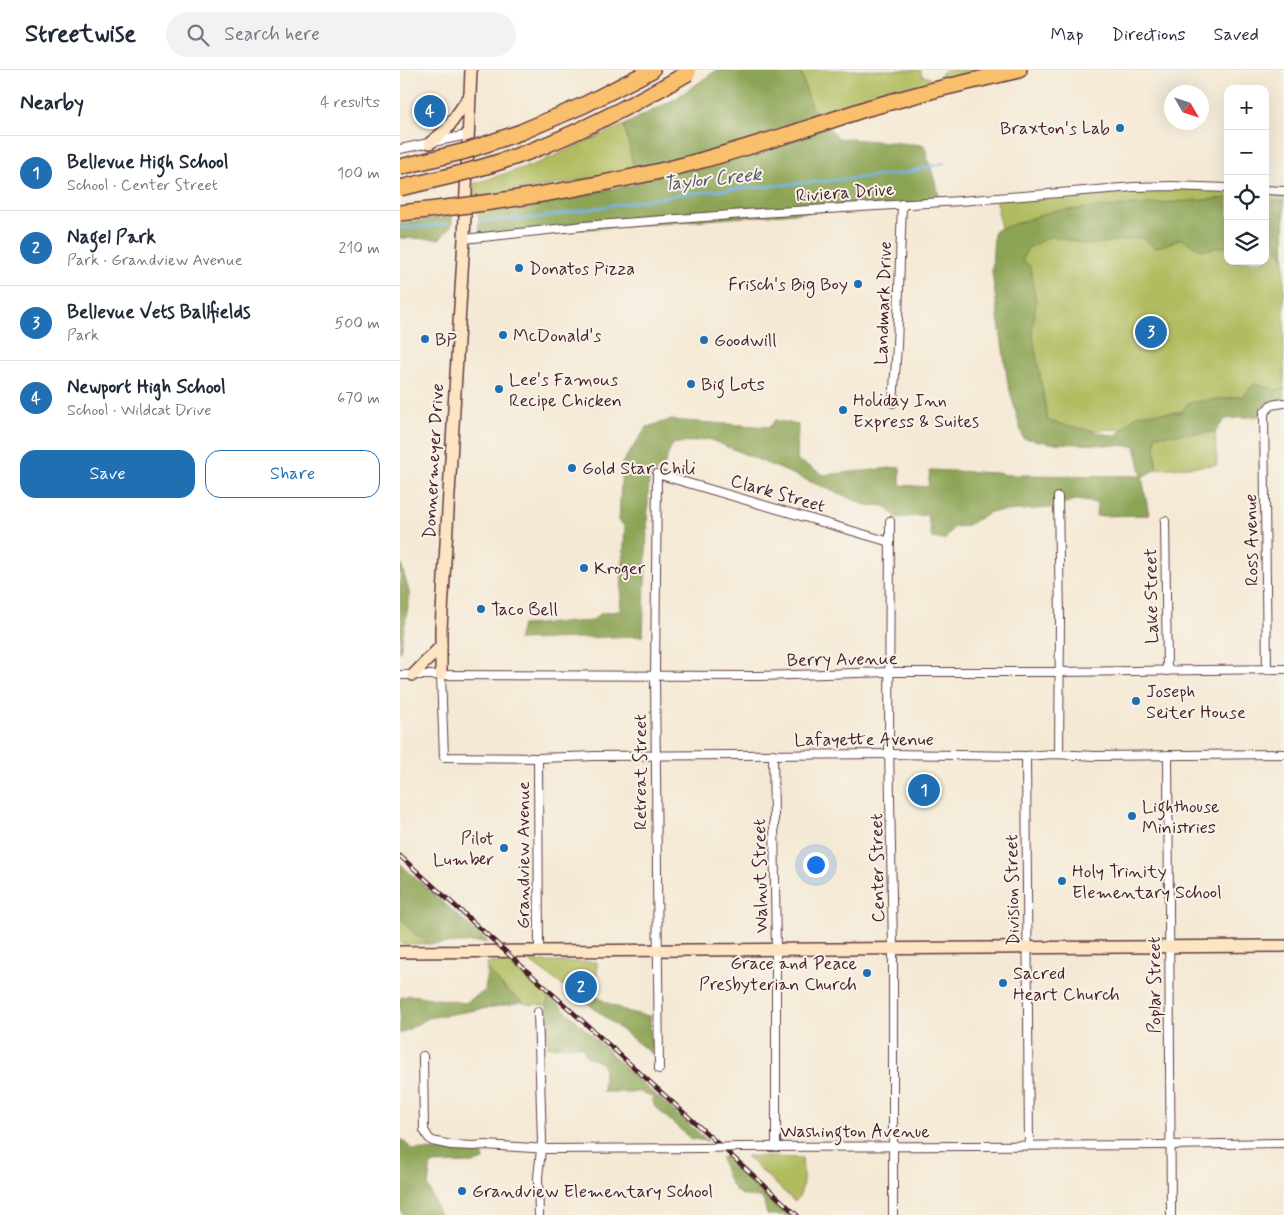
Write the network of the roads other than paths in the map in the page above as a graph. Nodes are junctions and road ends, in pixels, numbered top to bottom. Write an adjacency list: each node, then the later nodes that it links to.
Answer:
1 (471, 70): 5 (street, Donnermeyer Drive)
2 (652, 70): 9 (highway, bridge)
3 (1019, 70): 15 (highway, bridge)
4 (691, 72): 10 (highway, bridge)
5 (469, 97): 6 (street, Donnermeyer Drive); 7 (street)
6 (468, 135): 7 (street); 16 (street, Donnermeyer Drive)
7 (430, 143): 8 (street)
8 (400, 149)
9 (400, 167)
10 (400, 188)
11 (1224, 188): 14 (street, Riviera Drive)
12 (1269, 190): 13 (street)
13 (1284, 191)
14 (902, 204): 16 (street, Riviera Drive); 17 (street, Landmark Drive)
15 (400, 213)
16 (464, 240): 24 (street, Donnermeyer Drive)
17 (893, 403)
18 (1284, 403): 26 (street, Ross Avenue)
19 (657, 474): 23 (street, Clark Street); 33 (street, Retreat Street)
20 (1058, 497): 29 (street)
21 (890, 521): 23 (street, Center Street)
22 (1165, 521): 27 (street, Lake Street)
23 (890, 542): 28 (street, Center Street)
24 (441, 646): 31 (street); 32 (street, Donnermeyer Drive)
25 (1284, 669): 26 (street, Berry Avenue)
26 (1268, 670): 27 (street, Berry Avenue)
27 (1166, 671): 29 (street, Berry Avenue)
28 (890, 672): 29 (street, Berry Avenue); 33 (street, Berry Avenue); 35 (street, Center Street)
29 (1060, 672): 36 (street)
30 (400, 675): 31 (street, Berry Avenue)
31 (413, 675): 32 (street, Berry Avenue)
32 (441, 675): 33 (street, Berry Avenue); 40 (street, Donnermeyer Drive)
33 (655, 675): 41 (street, Retreat Street)
34 (773, 754): 35 (street, Lafayette Avenue); 41 (street, Lafayette Avenue); 47 (street, Walnut Street)
35 (890, 754): 39 (street, Lafayette Avenue); 45 (street, Center Street)
36 (1059, 754): 38 (street, Lafayette Avenue); 39 (street, Lafayette Avenue)
37 (1284, 754): 38 (street, Lafayette Avenue)
38 (1168, 755): 46 (street, Poplar Street)
39 (1026, 756): 44 (street, Division Street)
40 (444, 757): 42 (street, Lafayette Avenue)
41 (655, 757): 42 (street, Lafayette Avenue); 48 (street, Retreat Street)
42 (538, 758): 50 (street, Grandview Avenue)
43 (1284, 946): 46 (street)
44 (1028, 947): 45 (street); 46 (street); 55 (street, Division Street)
45 (893, 948): 47 (street); 58 (street, Center Street)
46 (1169, 948): 56 (street, Poplar Street)
47 (776, 949): 48 (street); 57 (street, Walnut Street)
48 (658, 950): 50 (street); 53 (street, Retreat Street)
49 (400, 952): 50 (street)
50 (539, 952)
51 (538, 1012): 59 (street)
52 (423, 1056): 59 (street, Washington Avenue)
53 (659, 1069)
54 (1284, 1143): 56 (street, Washington Avenue)
55 (1028, 1145): 56 (street, Washington Avenue); 58 (street, Washington Avenue)
56 (1170, 1145): 62 (street, Poplar Street)
57 (776, 1146): 58 (street, Washington Avenue); 59 (street, Washington Avenue, bridge)
58 (893, 1146): 61 (street, Center Street)
59 (542, 1149): 60 (street)
60 (539, 1215)
61 (893, 1215)
62 (1171, 1215)

